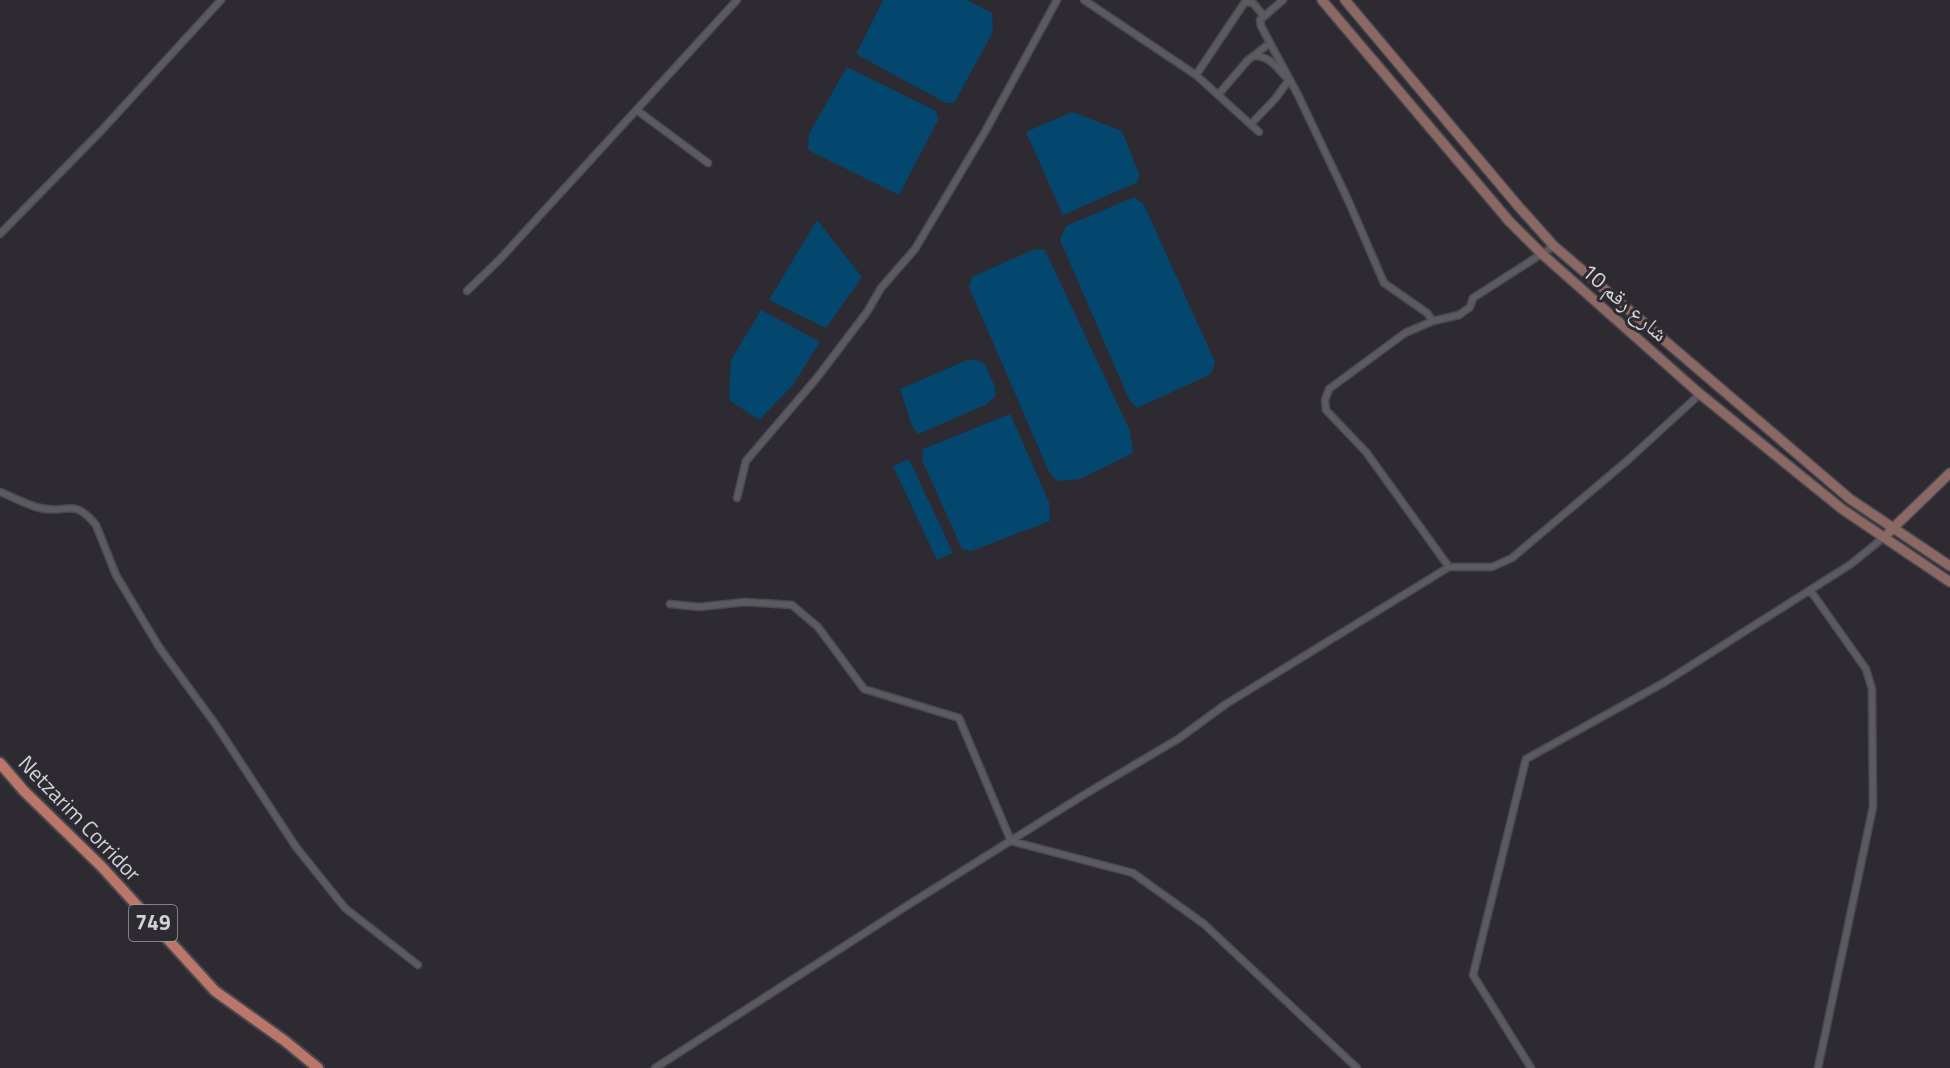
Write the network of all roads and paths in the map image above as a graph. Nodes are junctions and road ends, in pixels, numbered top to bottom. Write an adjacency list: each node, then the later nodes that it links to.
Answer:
1 (221, 0): 18 (street)
2 (737, 0): 14 (street)
3 (1057, 0): 26 (street)
4 (1084, 0): 11 (street)
5 (1283, 0): 8 (street)
6 (1322, 0): 20 (main road, شارع رقم 10)
7 (1345, 0): 19 (main road, شارع رقم 10)
8 (1263, 15): 9 (street); 11 (street)
9 (1270, 43): 10 (street); 12 (street)
10 (1255, 56): 12 (street); 13 (street)
11 (1196, 75): 13 (street)
12 (1289, 80): 15 (street); 22 (street)
13 (1218, 95): 15 (street)
14 (638, 111): 17 (street); 21 (street)
15 (1251, 124): 16 (street)
16 (1259, 132)
17 (708, 163)
18 (0, 234)
19 (1554, 246): 20 (street); 27 (main road, شارع رقم 10)
20 (1542, 255): 22 (street); 23 (main road, شارع رقم 10)
21 (467, 291)
22 (1433, 321): 30 (street)
23 (1700, 394): 28 (main road, شارع رقم 10); 30 (street)
24 (1950, 473): 27 (main road)
25 (0, 492): 36 (street)
26 (737, 498)
27 (1892, 528): 28 (main road); 29 (main road, شارع رقم 10)
28 (1883, 538): 31 (main road, شارع رقم 10); 32 (street)
29 (1950, 566)
30 (1449, 567): 35 (street)
31 (1950, 582)
32 (1810, 590): 40 (street); 41 (street)
33 (670, 604): 35 (street)
34 (0, 763): 37 (main road, Netzarim Corridor / 749)
35 (1011, 842): 38 (street); 39 (street)
36 (418, 965)
37 (318, 1068)
38 (656, 1068)
39 (1357, 1068)
40 (1531, 1068)
41 (1818, 1068)

